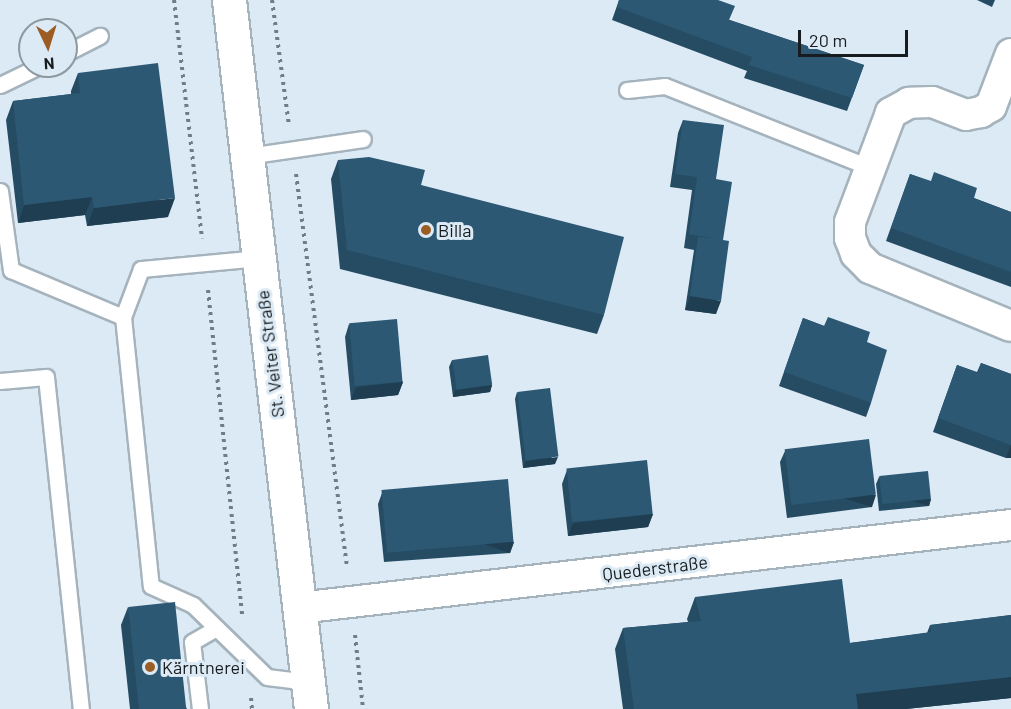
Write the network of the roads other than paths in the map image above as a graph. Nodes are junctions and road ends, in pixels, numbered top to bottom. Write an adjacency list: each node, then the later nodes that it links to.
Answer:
1 (229, 0): 9 (main road, St. Veiter Straße)
2 (100, 36): 3 (lane)
3 (78, 47)
4 (1011, 54): 10 (street)
5 (18, 76): 6 (lane)
6 (0, 85)
7 (627, 90): 10 (lane)
8 (363, 139): 9 (lane)
9 (247, 156): 12 (main road, St. Veiter Straße)
10 (871, 168): 14 (street)
11 (0, 191): 13 (lane)
12 (259, 258): 13 (lane); 17 (main road, St. Veiter Straße)
13 (123, 317): 18 (lane)
14 (1011, 326)
15 (0, 381): 20 (lane)
16 (1011, 525): 17 (street, Quederstraße)
17 (299, 608): 19 (main road, St. Veiter Straße)
18 (216, 628): 19 (lane); 21 (lane)
19 (309, 695)
20 (81, 709)
21 (200, 709)

